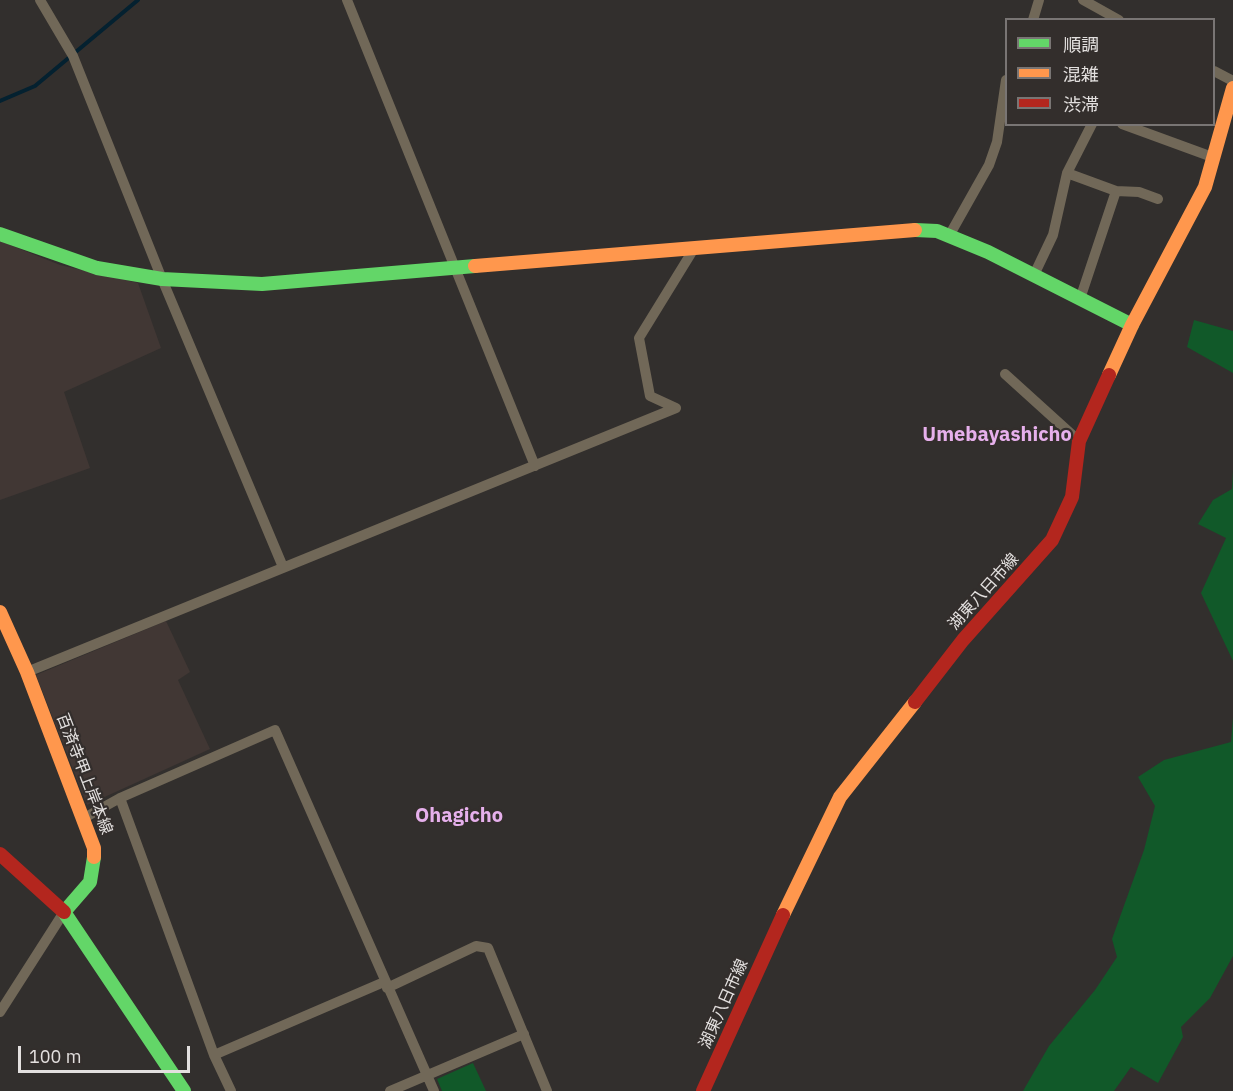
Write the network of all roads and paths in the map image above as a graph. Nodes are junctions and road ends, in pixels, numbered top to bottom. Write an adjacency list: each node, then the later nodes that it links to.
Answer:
1 (40, 0): 22 (street)
2 (347, 0): 20 (street)
3 (1039, 0): 5 (street)
4 (1083, 0): 6 (street)
5 (1034, 18)
6 (1115, 18)
7 (1215, 71): 8 (street)
8 (1233, 81)
9 (1005, 88): 18 (street)
10 (1233, 88): 13 (main road, 湖東八日市線)
11 (1091, 126): 14 (street)
12 (1127, 126): 13 (street)
13 (1215, 158): 24 (main road, 湖東八日市線)
14 (1067, 173): 15 (street); 21 (street)
15 (1116, 191): 16 (street); 23 (street)
16 (1158, 199)
17 (0, 234): 22 (main road)
18 (950, 236): 19 (main road); 21 (main road)
19 (695, 248): 20 (main road); 27 (street)
20 (454, 269): 22 (main road); 27 (street)
21 (1034, 275): 23 (main road)
22 (162, 279): 28 (street)
23 (1080, 299): 24 (main road)
24 (1132, 325): 26 (main road, 湖東八日市線)
25 (1005, 375): 26 (street)
26 (1079, 441): 45 (main road, 湖東八日市線)
27 (535, 466): 28 (street)
28 (283, 567): 30 (street)
29 (0, 612): 30 (main road, 百済寺甲上岸本線)
30 (27, 672): 32 (main road, 百済寺甲上岸本線)
31 (120, 798): 32 (street); 35 (street); 38 (street)
32 (84, 819): 34 (main road, 百済寺甲上岸本線)
33 (0, 854): 34 (main road)
34 (64, 912): 36 (street); 40 (main road)
35 (385, 985): 37 (street); 38 (street); 39 (street)
36 (0, 1012)
37 (524, 1034): 39 (street); 44 (street)
38 (214, 1055): 41 (street)
39 (426, 1075): 42 (street); 43 (street)
40 (184, 1091)
41 (231, 1091)
42 (390, 1091)
43 (434, 1091)
44 (547, 1091)
45 (703, 1091)

